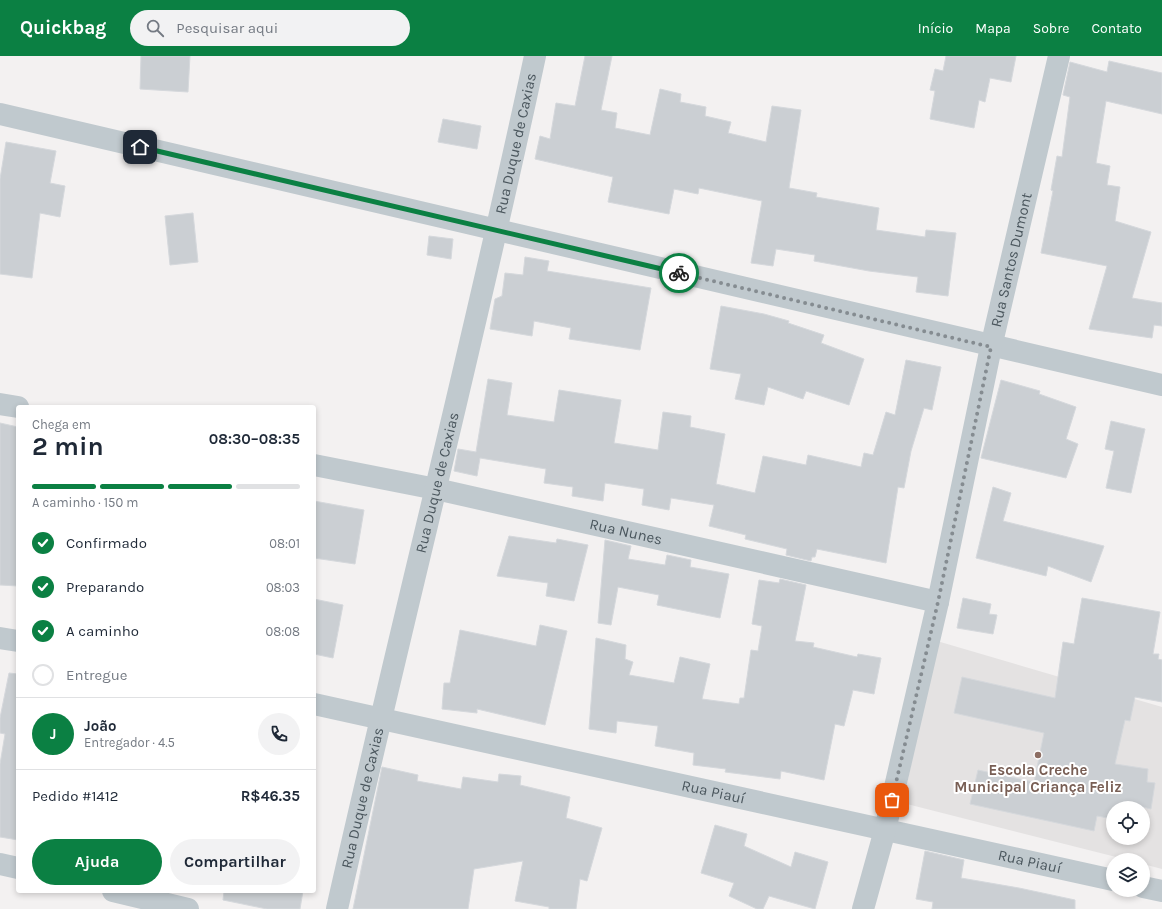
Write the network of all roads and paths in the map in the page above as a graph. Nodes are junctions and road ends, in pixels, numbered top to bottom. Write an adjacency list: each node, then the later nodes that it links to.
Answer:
1 (535, 56): 4 (street, Rua Duque de Caxias)
2 (1059, 56): 5 (street, Rua Santos Dumont)
3 (0, 114): 4 (street)
4 (498, 230): 5 (street); 10 (street, Rua Duque de Caxias)
5 (991, 347): 6 (street); 11 (street, Rua Santos Dumont)
6 (1162, 385)
7 (0, 404): 8 (street)
8 (16, 407)
9 (316, 465): 10 (street, Rua Nunes)
10 (436, 489): 11 (street, Rua Nunes); 15 (street, Rua Duque de Caxias)
11 (938, 602): 16 (street, Rua Santos Dumont)
12 (0, 638): 13 (street)
13 (16, 641)
14 (316, 704): 15 (street, Rua Piauí)
15 (380, 718): 16 (street, Rua Piauí); 24 (street, Rua Duque de Caxias)
16 (885, 830): 19 (street, Rua Piauí); 25 (street, Rua Santos Dumont)
17 (0, 864): 18 (street)
18 (16, 868)
19 (1106, 878)
20 (1150, 888): 21 (street)
21 (1162, 891)
22 (121, 893): 23 (street)
23 (188, 909)
24 (337, 909)
25 (863, 909)

